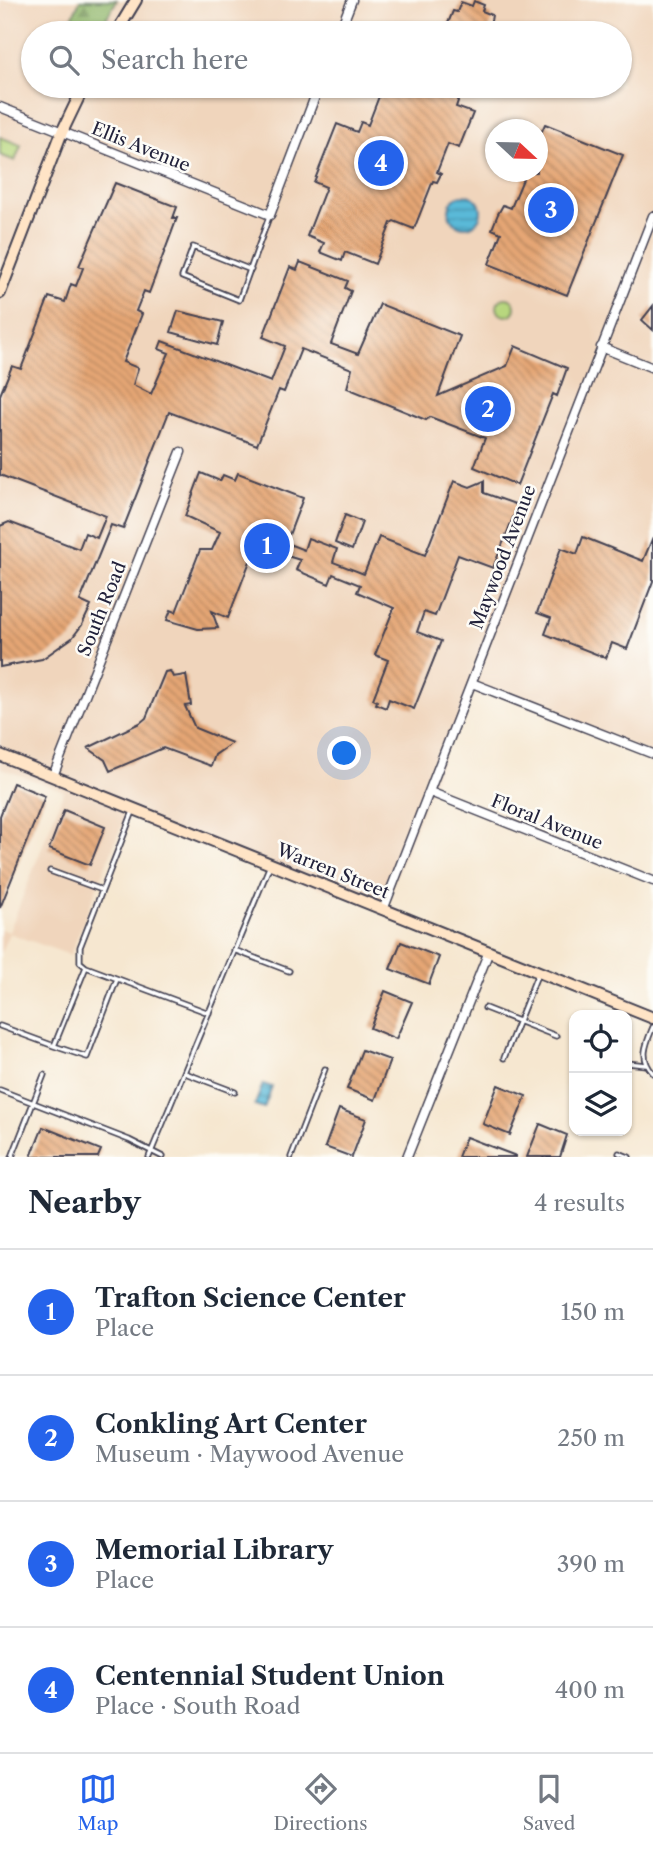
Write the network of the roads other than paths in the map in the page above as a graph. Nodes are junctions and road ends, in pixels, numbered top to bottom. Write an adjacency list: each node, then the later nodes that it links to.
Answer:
1 (136, 0): 3 (street)
2 (352, 0): 4 (street)
3 (123, 21)
4 (344, 21)
5 (78, 98): 8 (street)
6 (314, 98): 9 (street)
7 (0, 107): 8 (street, Ellis Avenue)
8 (62, 132): 9 (street, Ellis Avenue); 12 (street)
9 (270, 215): 11 (lane)
10 (653, 216): 13 (street, Maywood Avenue)
11 (251, 270): 11 (lane)
12 (0, 293)
13 (601, 347): 14 (street); 16 (street, Maywood Avenue)
14 (653, 368)
15 (181, 452): 19 (street, South Road)
16 (472, 683): 17 (street); 20 (street, Maywood Avenue)
17 (653, 754)
18 (0, 755): 19 (street, Warren Street)
19 (53, 776): 21 (street, Warren Street)
20 (430, 792): 24 (street, Floral Avenue); 26 (street, Maywood Avenue)
21 (134, 809): 22 (street, Warren Street); 25 (lane)
22 (270, 864): 26 (street, Warren Street); 27 (lane)
23 (50, 871): 25 (lane)
24 (653, 881)
25 (102, 890): 29 (lane)
26 (383, 909): 28 (street, Warren Street)
27 (234, 950): 30 (lane); 34 (lane)
28 (489, 951): 31 (street, Warren Street); 56 (street)
29 (86, 967): 32 (lane); 40 (lane)
30 (289, 971)
31 (539, 971): 35 (street, Warren Street); 36 (lane)
32 (117, 979): 34 (lane); 40 (lane)
33 (485, 1008): 36 (lane)
34 (209, 1013): 45 (lane)
35 (653, 1018)
36 (519, 1021): 39 (lane); 41 (lane)
37 (0, 1026): 40 (lane)
38 (653, 1027): 43 (lane)
39 (556, 1036)
40 (54, 1046)
41 (504, 1058)
42 (632, 1064): 43 (lane)
43 (646, 1065): 46 (lane)
44 (325, 1069): 55 (lane)
45 (185, 1073): 49 (lane); 52 (lane)
46 (653, 1073)
47 (44, 1074): 50 (lane)
48 (0, 1090): 50 (lane)
49 (235, 1092)
50 (33, 1103): 52 (lane); 53 (lane)
51 (619, 1153): 57 (lane)
52 (150, 1155): 54 (lane)
53 (12, 1157)
54 (163, 1157)
55 (291, 1157)
56 (407, 1157)
57 (629, 1157)

